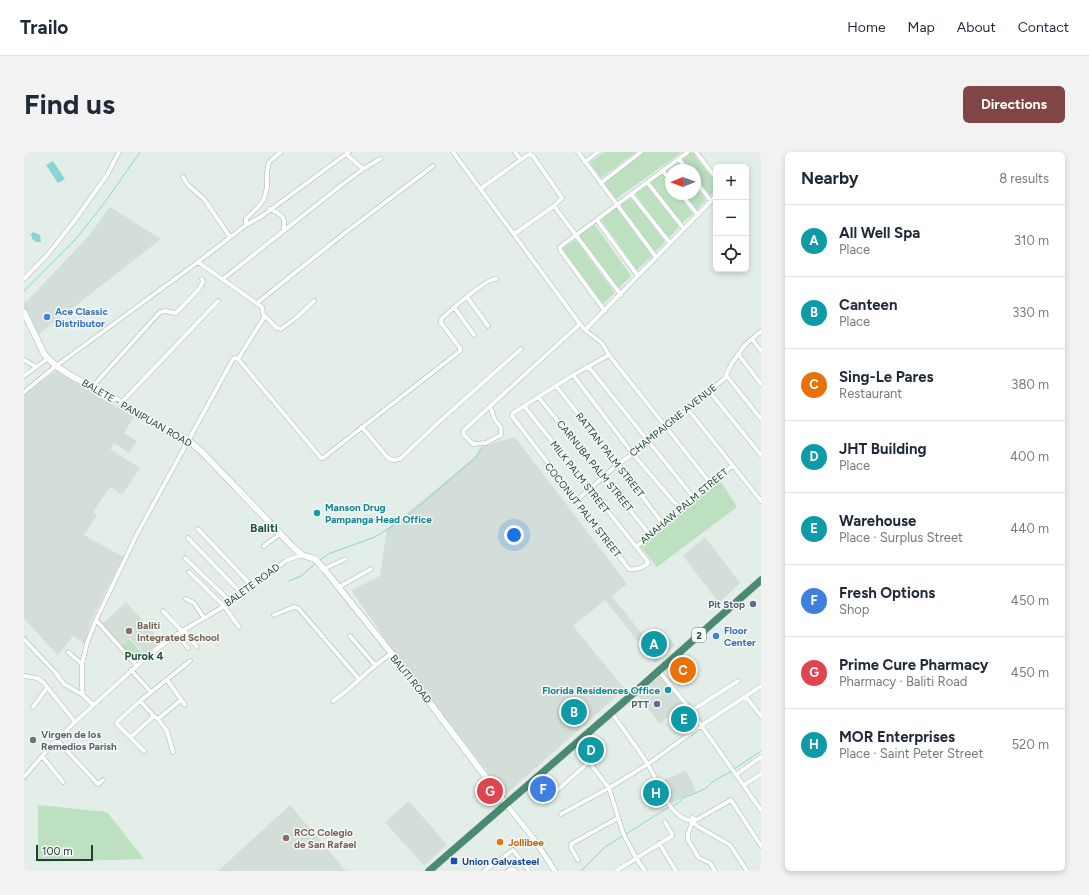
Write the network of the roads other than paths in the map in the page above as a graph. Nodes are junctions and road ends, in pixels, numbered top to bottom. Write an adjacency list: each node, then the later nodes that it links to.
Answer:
1 (119, 152): 44 (street)
2 (281, 152): 34 (street)
3 (453, 152): 25 (street)
4 (514, 152): 13 (street)
5 (578, 152): 14 (street)
6 (598, 152): 14 (street)
7 (641, 152): 23 (street)
8 (688, 152): 12 (street)
9 (696, 152): 20 (street)
10 (347, 153): 17 (street); 31 (street)
11 (380, 159): 17 (street)
12 (679, 159): 15 (street); 18 (street)
13 (521, 160): 25 (street); 30 (street)
14 (586, 162): 23 (street)
15 (683, 164)
16 (433, 166): 52 (street)
17 (363, 169): 36 (street)
18 (663, 171): 19 (street); 22 (street)
19 (665, 174)
20 (713, 174)
21 (183, 177): 39 (street)
22 (647, 182): 26 (street); 35 (street)
23 (601, 183): 29 (street)
24 (701, 188): 28 (street)
25 (480, 189): 37 (street)
26 (632, 194): 29 (street); 40 (street)
27 (686, 200): 32 (street)
28 (711, 201): 32 (street)
29 (617, 204): 33 (street); 41 (street)
30 (554, 206): 37 (street); 38 (street)
31 (270, 209): 34 (street); 36 (street)
32 (698, 215): 35 (street)
33 (597, 220): 38 (street); 43 (street)
34 (246, 225): 39 (street)
35 (684, 229): 40 (street)
36 (284, 230): 46 (street)
37 (514, 234): 57 (street)
38 (575, 235): 48 (street); 54 (street)
39 (230, 237): 42 (street)
40 (670, 243): 41 (street)
41 (656, 257): 43 (street)
42 (198, 262): 46 (street); 70 (street)
43 (638, 276): 48 (street)
44 (24, 279)
45 (202, 279): 77 (street)
46 (223, 279): 52 (street)
47 (496, 279): 49 (street)
48 (621, 295): 54 (street)
49 (467, 297): 53 (street); 58 (street)
50 (218, 301): 82 (street)
51 (314, 301): 56 (street)
52 (257, 302): 56 (street)
53 (454, 307): 61 (street); 87 (street)
54 (604, 311): 59 (street)
55 (24, 312): 67 (main road, BALETE - PANIPUAN ROAD)
56 (265, 316): 68 (street)
57 (580, 324): 59 (street); 84 (street)
58 (488, 326)
59 (586, 330): 66 (street)
60 (761, 331): 62 (street, CHAMPAIGNE AVENUE)
61 (474, 336)
62 (752, 339): 64 (street); 65 (street, CHAMPAIGNE AVENUE)
63 (521, 349): 87 (street)
64 (761, 351)
65 (738, 354): 74 (street, CHAMPAIGNE AVENUE); 76 (street)
66 (609, 355): 71 (street); 88 (street)
67 (47, 359): 70 (main road, BALETE - PANIPUAN ROAD); 72 (street)
68 (238, 359): 87 (street); 89 (street)
69 (24, 360): 72 (street)
70 (56, 366): 77 (main road, BALETE - PANIPUAN ROAD); 80 (street)
71 (588, 366): 73 (street); 90 (street)
72 (36, 367): 75 (street)
73 (573, 375): 78 (street); 91 (street)
74 (726, 375): 79 (street, CHAMPAIGNE AVENUE); 86 (street)
75 (24, 376)
76 (761, 384)
77 (93, 386): 82 (main road, BALETE - PANIPUAN ROAD)
78 (556, 386): 81 (street); 93 (street, RATTAN PALM STREET)
79 (709, 391): 85 (street, CHAMPAIGNE AVENUE); 92 (street)
80 (24, 392)
81 (539, 398): 83 (street); 95 (street, CARNUBA PALM STREET)
82 (121, 402): 89 (main road, BALETE - PANIPUAN ROAD)
83 (524, 406): 97 (street, MILK PALM STREET); 99 (street, COCONUT PALM STREET)
84 (490, 407): 84 (street)
85 (687, 408): 88 (street, CHAMPAIGNE AVENUE); 94 (street)
86 (761, 419)
87 (362, 427)
88 (664, 427): 90 (street, CHAMPAIGNE AVENUE); 96 (street)
89 (188, 440): 104 (main road, BALETE - PANIPUAN ROAD); 125 (street)
90 (648, 441): 91 (street, CHAMPAIGNE AVENUE); 98 (street)
91 (633, 454): 93 (street, CHAMPAIGNE AVENUE); 101 (street)
92 (761, 456)
93 (618, 464): 95 (street, CHAMPAIGNE AVENUE); 102 (street, RATTAN PALM STREET)
94 (732, 466): 96 (street, ANAHAW PALM STREET); 100 (street)
95 (603, 477): 97 (street, CHAMPAIGNE AVENUE); 105 (street, CARNUBA PALM STREET)
96 (711, 484): 98 (street, ANAHAW PALM STREET)
97 (590, 489): 99 (street, CHAMPAIGNE AVENUE); 108 (street, MILK PALM STREET)
98 (694, 498): 101 (street, ANAHAW PALM STREET)
99 (576, 501): 108 (street, COCONUT PALM STREET)
100 (761, 501)
101 (680, 509): 102 (street, ANAHAW PALM STREET)
102 (663, 524): 105 (street, ANAHAW PALM STREET)
103 (198, 529): 116 (street)
104 (280, 534): 107 (street); 109 (main road, BALETE - PANIPUAN ROAD)
105 (650, 535): 108 (street, ANAHAW PALM STREET)
106 (188, 538): 118 (street)
107 (264, 546)
108 (636, 547)
109 (302, 555): 112 (main road, BALITI ROAD); 116 (street, BALETE ROAD)
110 (185, 558): 120 (street)
111 (345, 559): 112 (street)
112 (322, 566): 117 (main road, BALITI ROAD)
113 (371, 570): 117 (street)
114 (189, 572): 121 (street)
115 (761, 580): 140 (highway, 2)
116 (252, 586): 118 (street, BALETE ROAD)
117 (339, 587): 134 (main road, BALITI ROAD)
118 (242, 594): 120 (street, BALETE ROAD)
119 (186, 598): 124 (street)
120 (231, 602): 121 (street, BALETE ROAD)
121 (224, 606): 124 (street, BALETE ROAD); 126 (street)
122 (163, 611): 127 (street)
123 (274, 615): 142 (street)
124 (204, 618): 127 (street, BALETE ROAD)
125 (96, 620): 136 (street); 137 (street)
126 (239, 627)
127 (183, 630): 128 (street, BALETE ROAD); 131 (street)
128 (177, 634): 132 (street); 137 (street, BALETE ROAD)
129 (350, 636): 138 (street)
130 (24, 639): 148 (street)
131 (197, 647)
132 (188, 648)
133 (68, 652): 136 (street)
134 (391, 654): 138 (street); 179 (main road, BALITI ROAD)
135 (190, 661): 143 (street)
136 (82, 664): 148 (street)
137 (136, 665): 139 (street, BALETE ROAD)
138 (375, 665): 142 (street)
139 (131, 670): 147 (street); 153 (street, BALETE ROAD)
140 (659, 671): 156 (street); 157 (highway, 2)
141 (24, 676): 146 (street)
142 (359, 679): 152 (street)
143 (167, 680): 147 (street); 150 (street)
144 (738, 681): 156 (street)
145 (761, 686): 149 (street)
146 (47, 688): 155 (street); 160 (street)
147 (151, 692): 151 (street)
148 (83, 695): 153 (street)
149 (746, 696): 158 (street); 161 (street)
150 (181, 700): 154 (street); 159 (street)
151 (140, 701): 159 (street); 162 (street)
152 (334, 701)
153 (93, 705): 160 (street, BALETE ROAD)
154 (186, 705)
155 (33, 706)
156 (691, 711): 161 (street)
157 (611, 712): 164 (highway, 2); 170 (street)
158 (761, 716)
159 (156, 718): 162 (street); 166 (street)
160 (75, 722): 163 (street, BALETE ROAD)
161 (702, 726): 170 (street); 171 (street)
162 (131, 737): 165 (street)
163 (57, 740): 167 (street, BALETE ROAD); 174 (street)
164 (574, 745): 169 (street); 179 (highway, 2)
165 (144, 751)
166 (173, 752)
167 (42, 756): 173 (street, BALETE ROAD); 175 (street)
168 (761, 757): 171 (street)
169 (589, 762): 177 (street); 178 (street)
170 (648, 764): 177 (street); 184 (street)
171 (736, 773): 176 (street)
172 (761, 774): 176 (street)
173 (24, 777)
174 (103, 780)
175 (63, 782)
176 (744, 785): 180 (street)
177 (609, 788): 181 (street); 182 (street)
178 (552, 795)
179 (506, 804): 191 (highway, 2); 195 (street)
180 (761, 810)
181 (561, 814)
182 (618, 818): 187 (street); 188 (street)
183 (665, 822): 185 (street)
184 (693, 822): 186 (street); 198 (street); 199 (street)
185 (659, 843): 187 (street); 197 (street)
186 (761, 846)
187 (636, 858): 190 (street); 196 (street)
188 (578, 860)
189 (486, 870): 194 (street)
190 (620, 870)
191 (429, 871)
192 (508, 871): 193 (street)
193 (515, 871)
194 (530, 871)
195 (555, 871)
196 (645, 871)
197 (676, 871)
198 (715, 871)
199 (747, 871)

